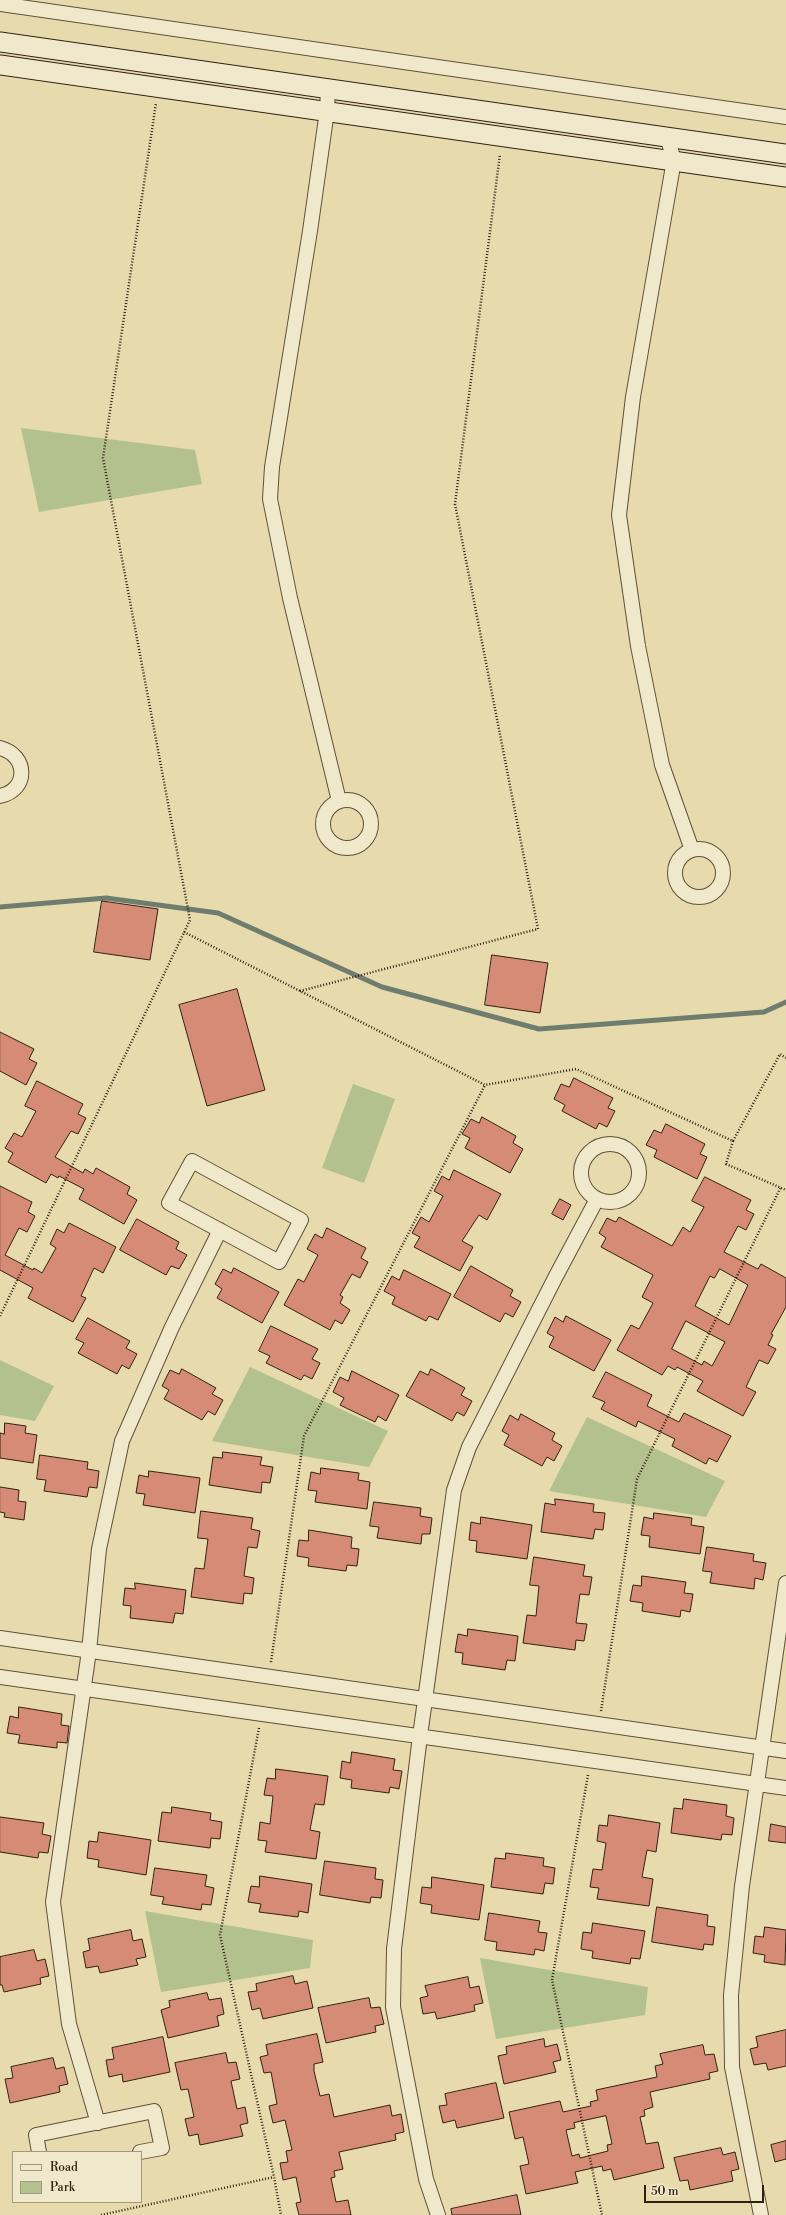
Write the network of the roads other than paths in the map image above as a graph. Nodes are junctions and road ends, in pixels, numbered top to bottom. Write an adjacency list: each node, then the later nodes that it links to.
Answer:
1 (0, 4): 6 (street)
2 (0, 42): 4 (street)
3 (0, 65): 5 (street)
4 (328, 89): 5 (street); 7 (street)
5 (327, 111): 9 (street); 13 (street)
6 (786, 117)
7 (667, 137): 8 (street); 9 (street)
8 (786, 154)
9 (674, 160): 10 (street); 14 (street)
10 (786, 177)
11 (0, 748): 12 (street)
12 (0, 796)
13 (339, 801)
14 (692, 850)
15 (598, 1199): 15 (street); 22 (street)
16 (220, 1230): 16 (street); 19 (street)
17 (786, 1584): 24 (street)
18 (0, 1638): 19 (street)
19 (89, 1651): 21 (street); 22 (street)
20 (0, 1677): 21 (street)
21 (84, 1689): 23 (street); 28 (street)
22 (425, 1699): 23 (street); 24 (street)
23 (420, 1736): 26 (street); 31 (street)
24 (762, 1747): 25 (street); 26 (street)
25 (786, 1751)
26 (756, 1784): 27 (street); 32 (street)
27 (786, 1788)
28 (98, 2123): 29 (street); 30 (street)
29 (39, 2151)
30 (142, 2152)
31 (438, 2215)
32 (761, 2215)

